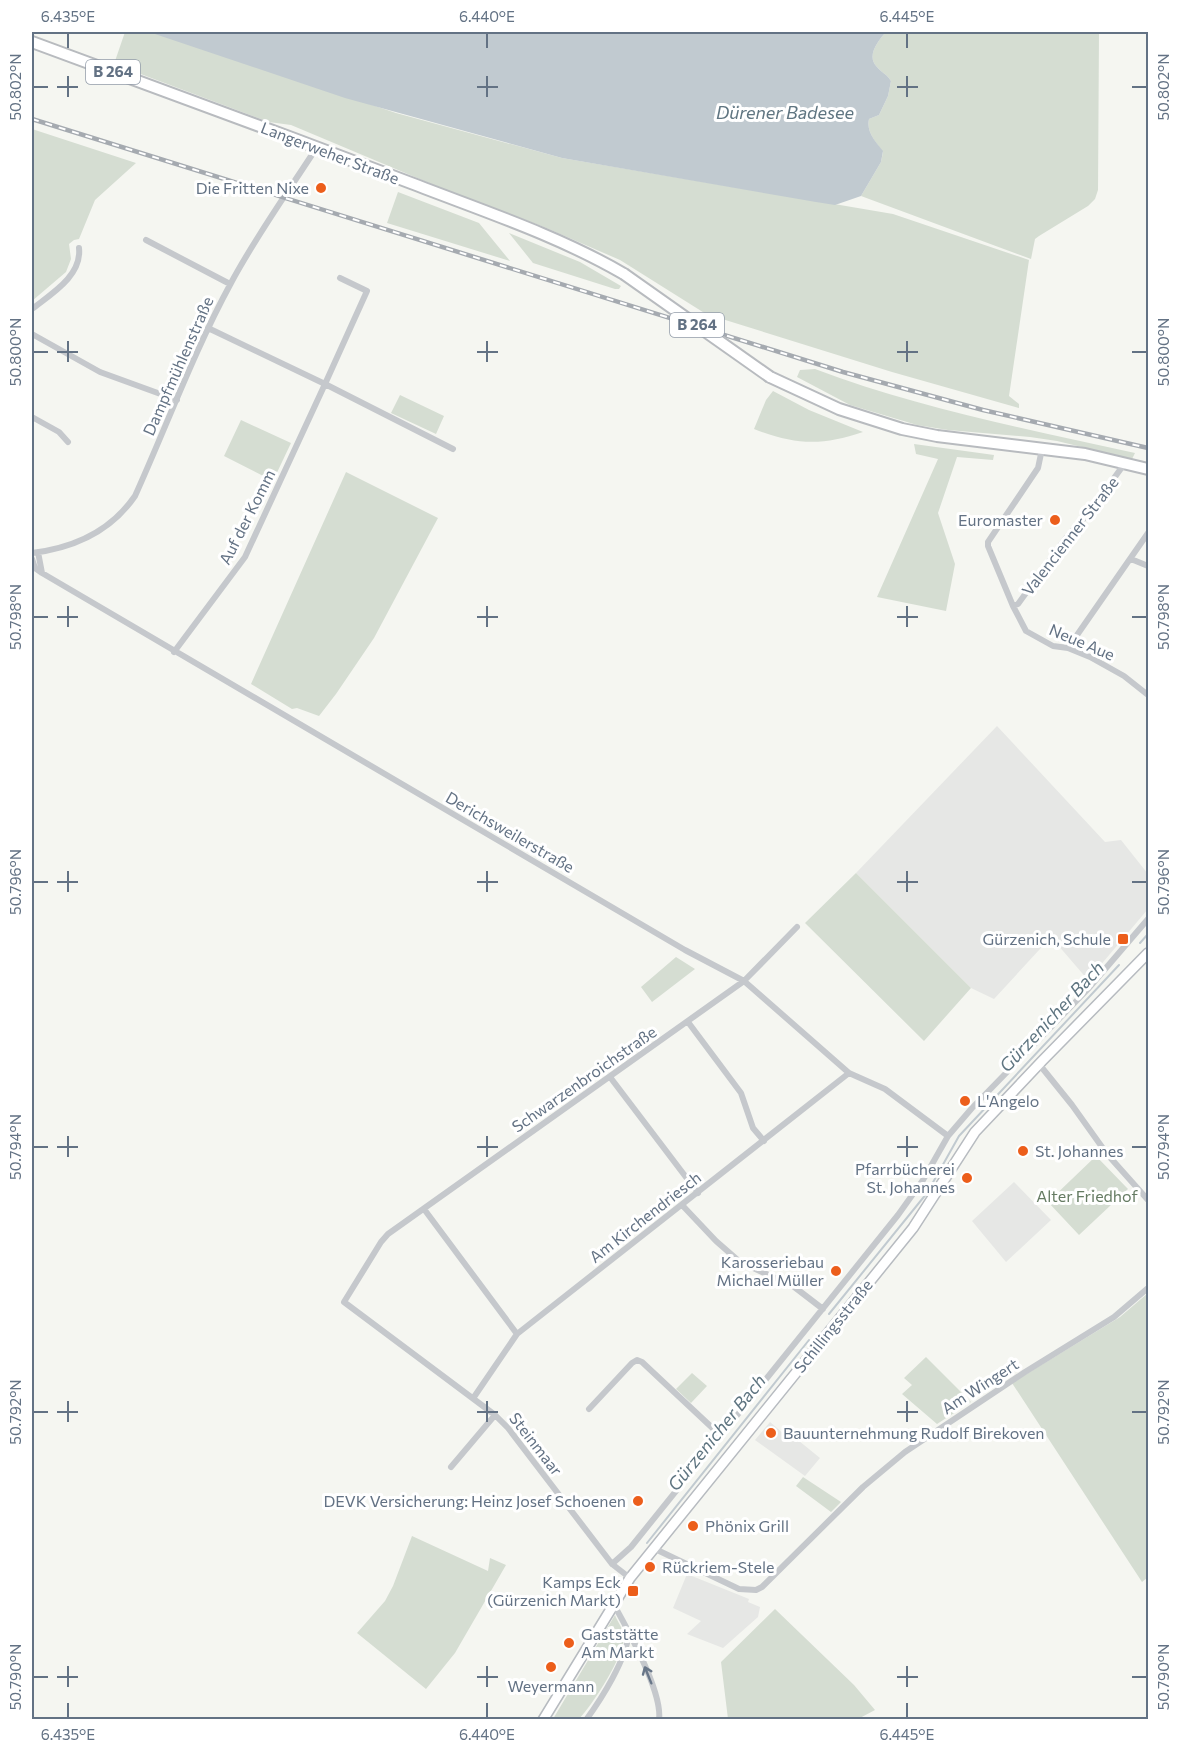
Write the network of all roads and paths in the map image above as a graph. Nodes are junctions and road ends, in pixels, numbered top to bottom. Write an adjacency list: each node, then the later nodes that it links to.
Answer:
1 (32, 42): 2 (main road, Langerweher Straße / B 264)
2 (317, 147): 6 (street, Dampfmühlenstraße); 14 (main road, Langerweher Straße / B 264, bridge)
3 (146, 240): 6 (street)
4 (79, 248): 7 (street)
5 (340, 278): 10 (street, Auf der Komm)
6 (230, 284): 8 (street, Dampfmühlenstraße)
7 (32, 309)
8 (208, 328): 10 (street); 11 (street, Dampfmühlenstraße)
9 (32, 334): 11 (street)
10 (325, 384): 16 (street); 27 (street, Auf der Komm)
11 (177, 400): 20 (street, Dampfmühlenstraße)
12 (32, 417): 13 (street)
13 (68, 442)
14 (992, 443): 15 (main road, Valencienner Straße / B 264)
15 (1042, 448): 17 (main road, Valencienner Straße / B 264); 25 (street, Neue Aue)
16 (453, 449)
17 (1125, 463): 18 (main road, Valencienner Straße / B 264); 25 (street, Valencienner Straße)
18 (1149, 469)
19 (1149, 533): 22 (street)
20 (35, 553): 24 (street)
21 (32, 559): 24 (street, Derichsweilerstraße)
22 (1131, 559): 23 (street); 26 (street)
23 (1149, 566)
24 (42, 573): 27 (street, Derichsweilerstraße)
25 (1013, 606): 26 (street, Neue Aue)
26 (1068, 648): 28 (street, Neue Aue)
27 (174, 652): 32 (street, Derichsweilerstraße)
28 (1149, 695)
29 (1149, 919): 37 (street, Schillingsstraße)
30 (797, 927): 32 (street, Schwarzenbroichstraße)
31 (1149, 953): 34 (main road, Schillingsstraße)
32 (744, 981): 33 (street, Schwarzenbroichstraße); 35 (street, Derichsweilerstraße)
33 (688, 1022): 36 (street, Schwarzenbroichstraße); 38 (street)
34 (1039, 1064): 40 (street); 52 (main road, Schillingsstraße)
35 (849, 1073): 37 (street, Derichsweilerstraße); 38 (street, Am Kirchendriesch)
36 (610, 1077): 39 (street); 42 (street, Schwarzenbroichstraße)
37 (948, 1136): 45 (street, Schillingsstraße)
38 (764, 1141): 39 (street, Am Kirchendriesch)
39 (698, 1193): 41 (street, Am Kirchendriesch)
40 (1149, 1200)
41 (682, 1205): 45 (street); 46 (street, Am Kirchendriesch)
42 (424, 1209): 44 (street, Schwarzenbroichstraße); 46 (street)
43 (1149, 1288): 52 (street, Am Wingert)
44 (344, 1302): 47 (street, Steinmaar)
45 (823, 1309): 50 (street, Schillingsstraße)
46 (517, 1334): 47 (street, Am Kirchendriesch)
47 (474, 1397): 49 (street, Steinmaar)
48 (589, 1409): 50 (street)
49 (495, 1415): 51 (street); 53 (street, Steinmaar)
50 (721, 1436): 53 (street, Schillingsstraße)
51 (451, 1467)
52 (653, 1548): 54 (main road, Schillingsstraße)
53 (612, 1564): 54 (street, Steinmaar)
54 (630, 1578): 55 (main road, Schillingsstraße)
55 (614, 1603): 56 (street); 57 (main road, Schillingsstraße)
56 (629, 1632): 58 (street); 59 (street, one-way to 56)
57 (543, 1719)
58 (586, 1719)
59 (659, 1719)

